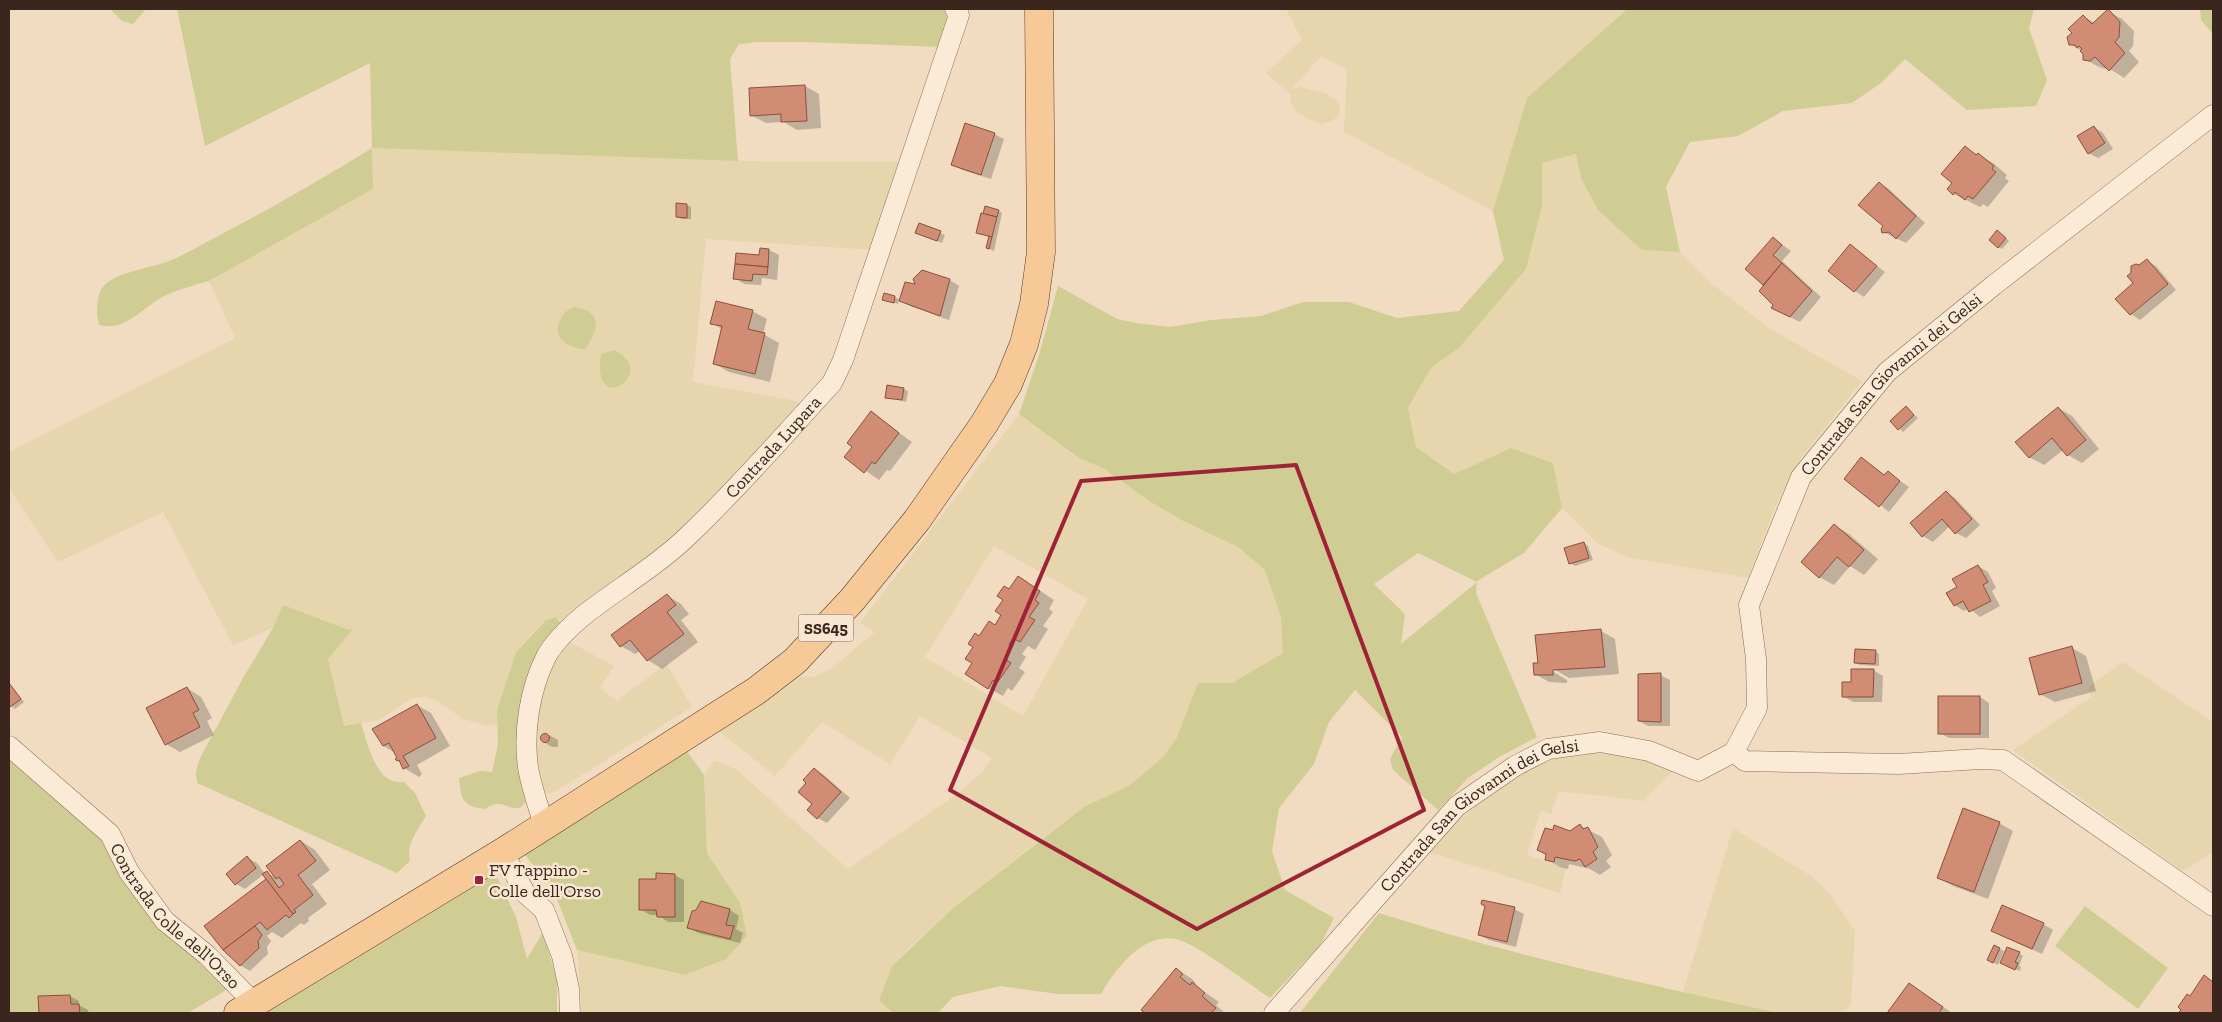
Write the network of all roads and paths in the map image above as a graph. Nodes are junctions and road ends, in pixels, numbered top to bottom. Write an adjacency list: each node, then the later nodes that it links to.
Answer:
1 (1039, 9): 6 (main road, SS645)
2 (959, 11): 6 (street, Contrada Lupara)
3 (2213, 115): 5 (street, Contrada San Giovanni dei Gelsi)
4 (9, 746): 9 (street, Contrada Colle dell'Orso)
5 (1734, 752): 8 (street); 11 (street, Contrada San Giovanni dei Gelsi)
6 (544, 826): 7 (main road, SS645)
7 (503, 852): 9 (main road, SS645); 10 (street)
8 (2213, 906)
9 (246, 1008)
10 (570, 1013)
11 (1274, 1013)

